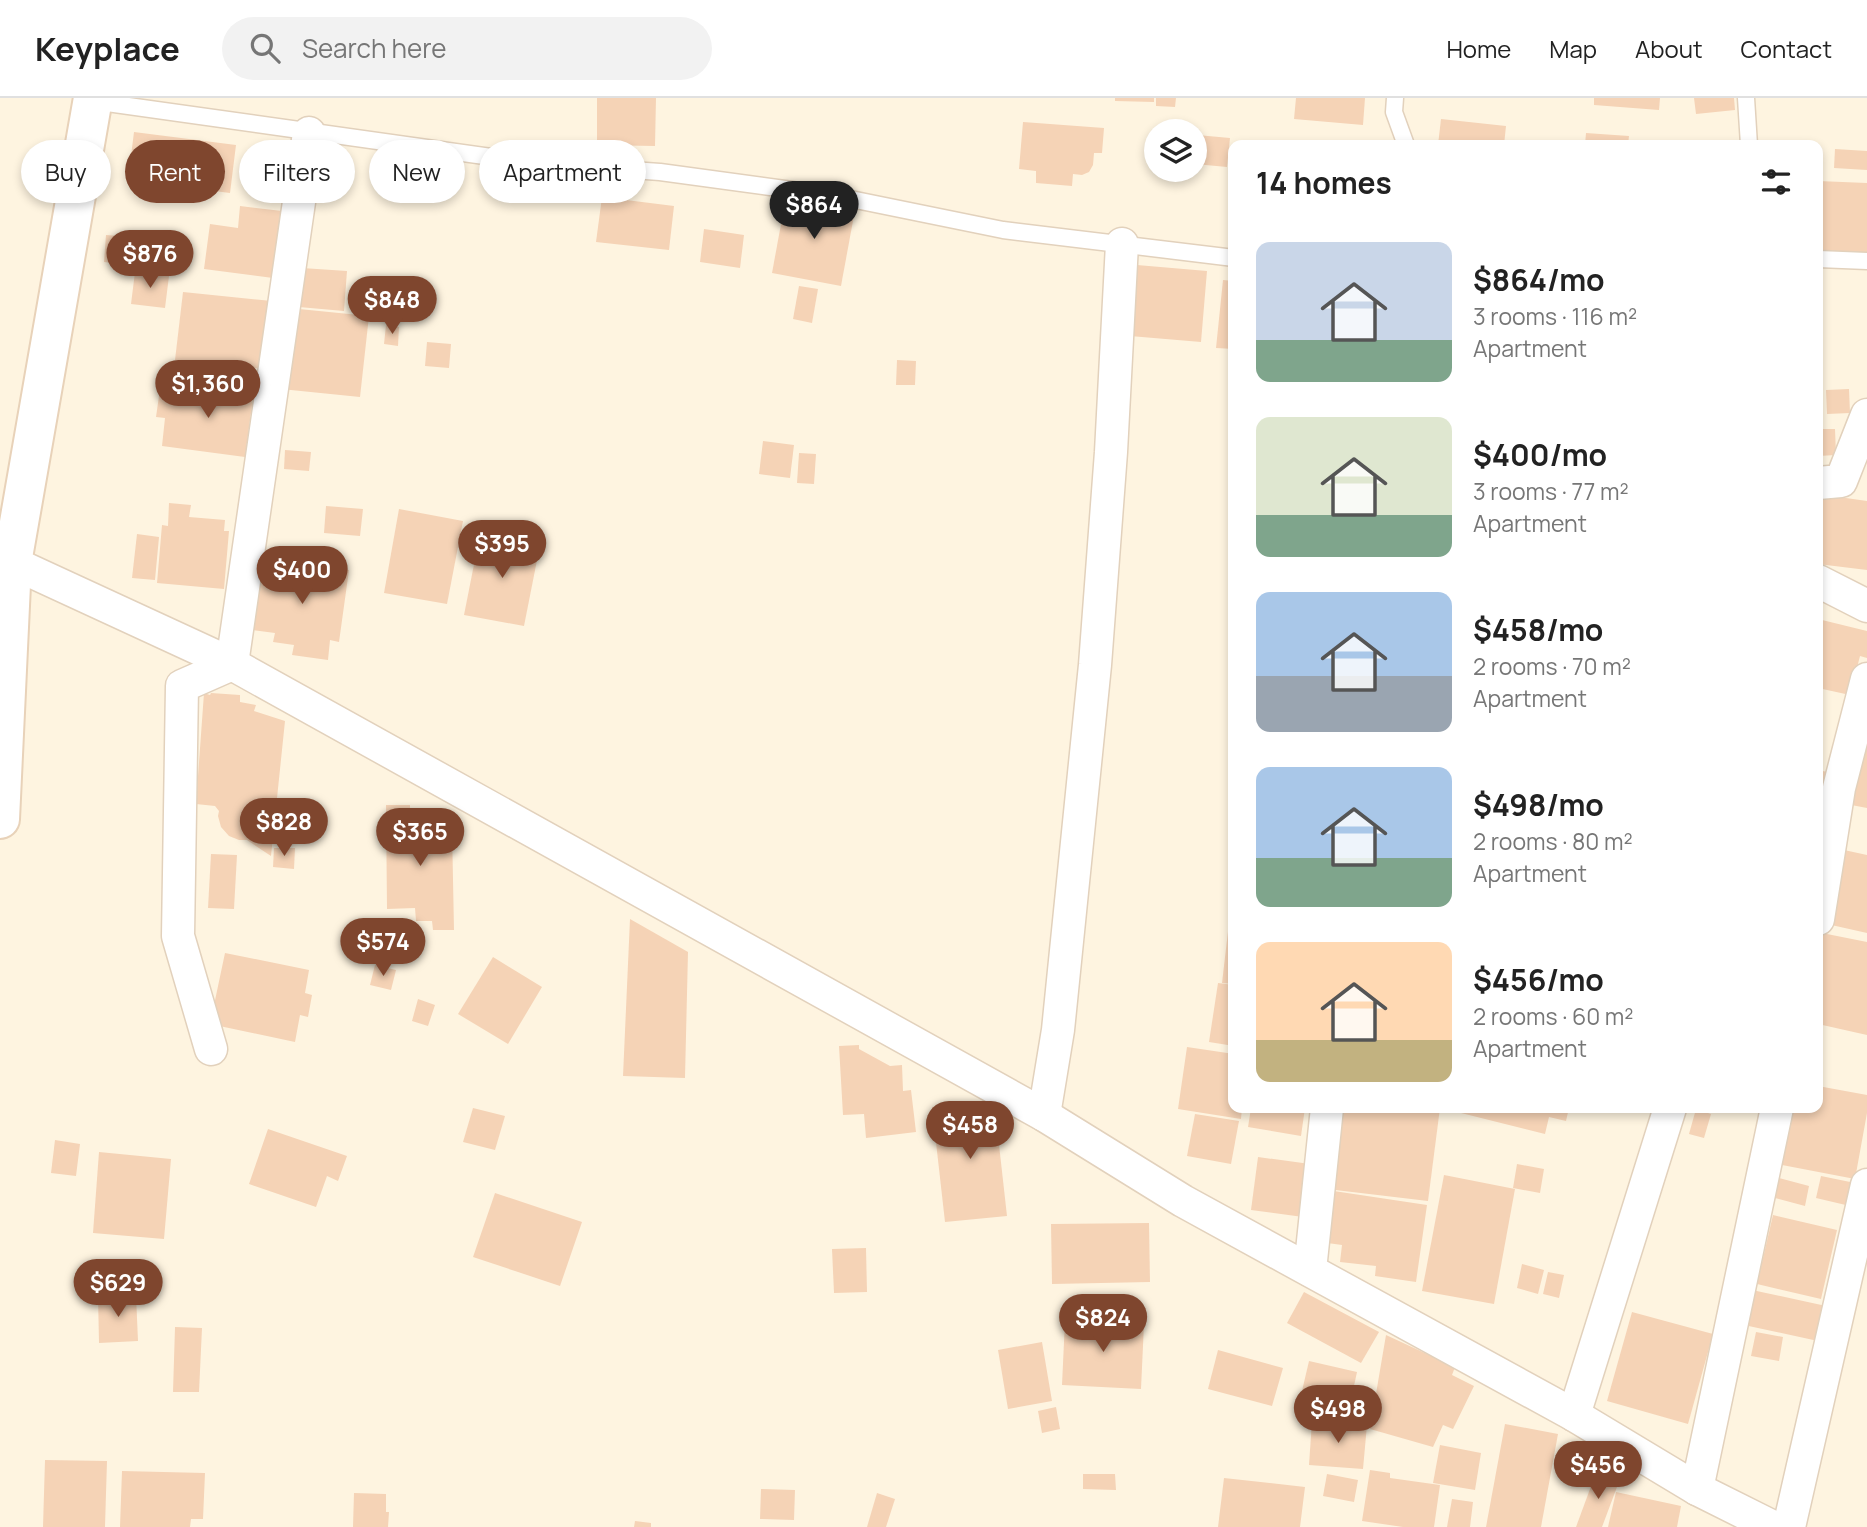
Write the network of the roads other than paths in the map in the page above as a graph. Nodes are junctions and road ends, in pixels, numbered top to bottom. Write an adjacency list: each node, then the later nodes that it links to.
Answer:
1 (1746, 98): 7 (lane)
2 (92, 99): 4 (lane); 14 (street)
3 (1395, 105): 5 (lane); 6 (lane)
4 (309, 133): 8 (lane); 17 (street)
5 (1393, 140)
6 (1405, 140)
7 (1749, 140)
8 (1122, 244): 9 (lane); 25 (street)
9 (1228, 257)
10 (1823, 259): 11 (lane)
11 (1867, 261)
12 (1867, 415): 13 (street)
13 (1823, 483)
14 (6, 560): 17 (street); 19 (street)
15 (1823, 584): 16 (street)
16 (1867, 606)
17 (232, 664): 21 (street); 25 (street)
18 (1867, 679): 20 (street)
19 (0, 819)
20 (1823, 888)
21 (211, 1049)
22 (1326, 1113): 27 (street)
23 (1668, 1113): 28 (street)
24 (1776, 1113): 29 (street)
25 (1044, 1115): 27 (street)
26 (1867, 1185): 31 (street)
27 (1310, 1270): 28 (street)
28 (1574, 1415): 29 (street)
29 (1698, 1489): 30 (street)
30 (1773, 1527)
31 (1789, 1527)

